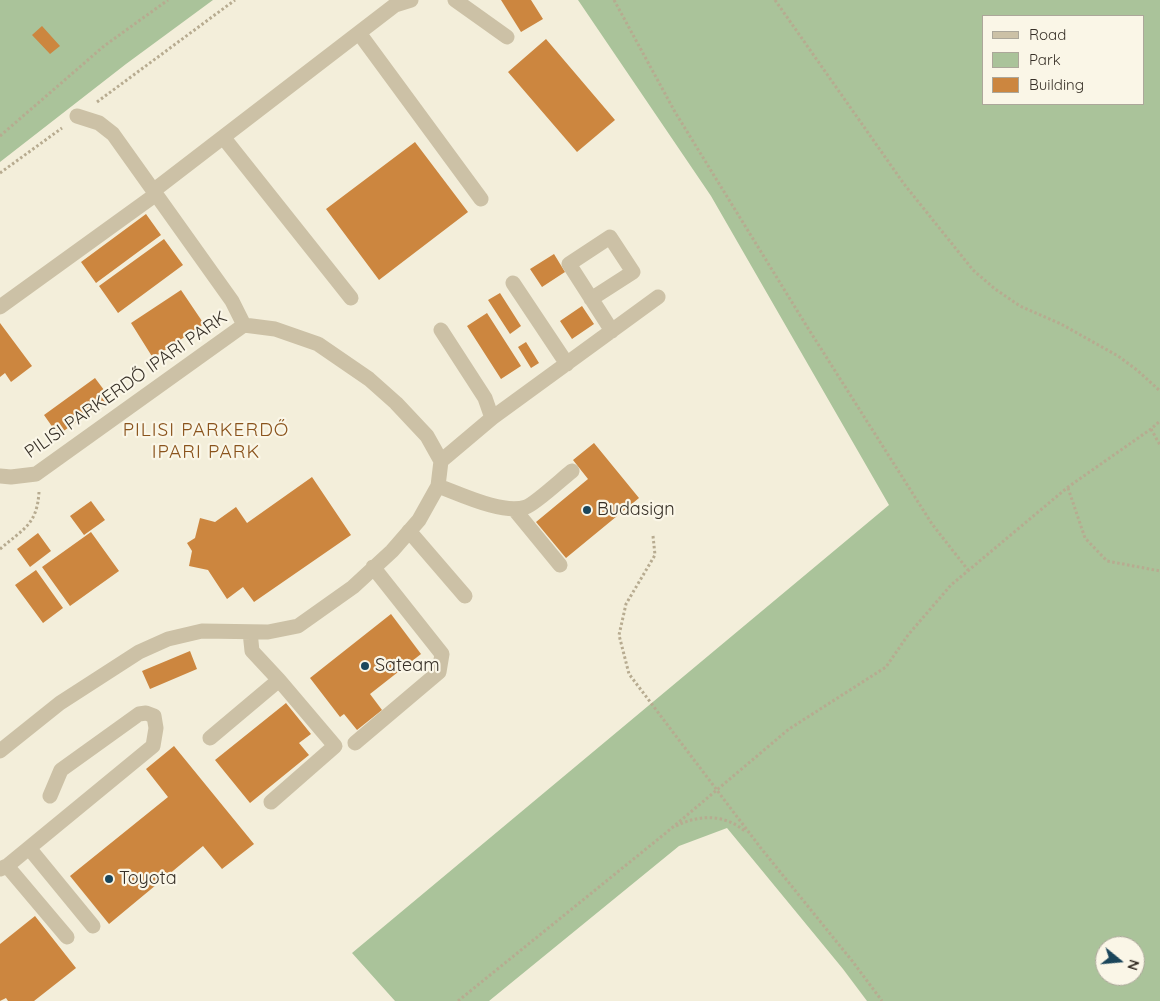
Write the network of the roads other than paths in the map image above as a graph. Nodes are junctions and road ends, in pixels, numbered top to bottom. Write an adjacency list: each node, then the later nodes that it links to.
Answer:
1 (411, 0): 3 (lane)
2 (455, 0): 4 (lane)
3 (359, 33): 6 (lane); 8 (lane)
4 (506, 37)
5 (77, 116): 7 (lane, PILISI PARKERDŐ IPARI PARK)
6 (224, 137): 7 (lane); 11 (lane)
7 (154, 193): 13 (lane); 14 (lane, PILISI PARKERDŐ IPARI PARK)
8 (481, 199)
9 (513, 283): 17 (lane)
10 (658, 297): 16 (lane)
11 (351, 298)
12 (591, 299): 16 (lane)
13 (0, 307)
14 (244, 325): 19 (lane, PILISI PARKERDŐ IPARI PARK); 21 (lane, PILISI PARKERDŐ IPARI PARK)
15 (441, 330): 18 (lane)
16 (612, 331): 17 (lane)
17 (567, 364): 18 (lane)
18 (492, 418): 19 (lane)
19 (441, 460): 22 (lane)
20 (572, 471): 23 (lane)
21 (0, 476)
22 (438, 486): 23 (lane); 24 (lane)
23 (514, 509): 25 (lane)
24 (409, 531): 26 (lane); 27 (lane)
25 (560, 565)
26 (374, 567): 28 (lane); 31 (lane)
27 (465, 596)
28 (250, 632): 29 (lane); 32 (lane)
29 (279, 680): 30 (lane); 34 (lane)
30 (210, 738)
31 (356, 743)
32 (0, 752)
33 (50, 796): 35 (lane)
34 (270, 802)
35 (29, 848): 36 (lane); 37 (lane)
36 (3, 868): 38 (lane)
37 (93, 926)
38 (67, 937)

